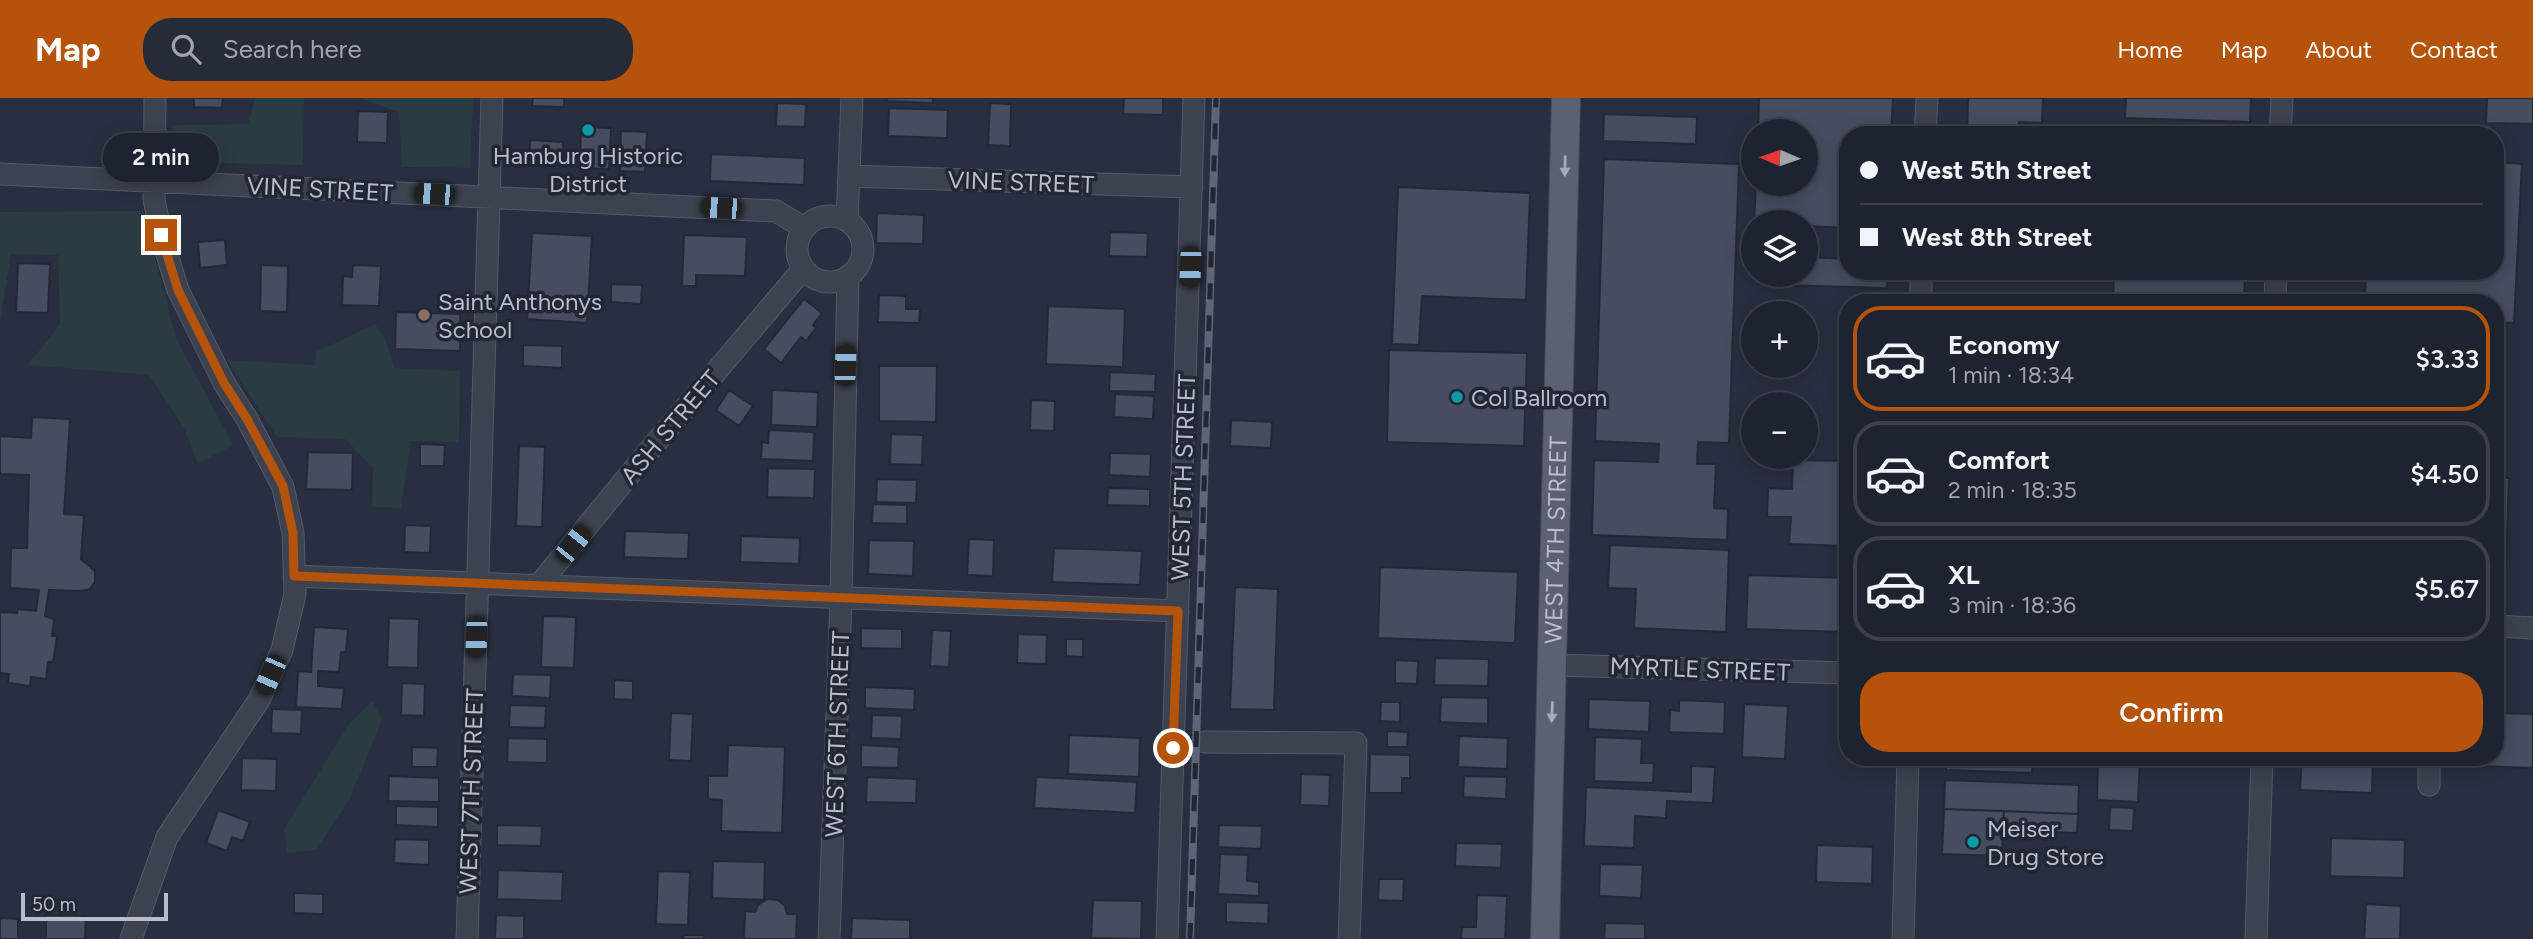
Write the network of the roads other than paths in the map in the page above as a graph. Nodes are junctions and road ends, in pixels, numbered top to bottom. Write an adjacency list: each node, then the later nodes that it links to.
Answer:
1 (155, 98): 12 (street)
2 (492, 98): 14 (street, WEST 7TH STREET)
3 (852, 98): 11 (street)
4 (1194, 98): 13 (street, WEST 5TH STREET)
5 (1566, 98): 26 (main road, WEST 4TH STREET, one-way to 26)
6 (1927, 98): 8 (street)
7 (2281, 98): 9 (street)
8 (1926, 126)
9 (2280, 126)
10 (0, 174): 12 (street, VINE STREET)
11 (850, 176): 13 (street, VINE STREET); 15 (street)
12 (154, 181): 14 (street, VINE STREET); 19 (street)
13 (1192, 187): 23 (street, WEST 5TH STREET)
14 (488, 197): 16 (street, VINE STREET); 20 (street, WEST 7TH STREET)
15 (847, 221): 16 (street); 18 (street)
16 (804, 228): 17 (street)
17 (803, 270): 18 (street); 21 (street, ASH STREET)
18 (848, 276): 22 (street, WEST 6TH STREET)
19 (294, 576): 20 (street); 33 (street)
20 (478, 584): 21 (street); 34 (street, WEST 7TH STREET)
21 (538, 586): 22 (street)
22 (841, 599): 23 (street); 35 (street, WEST 6TH STREET)
23 (1178, 611): 36 (street, WEST 5TH STREET)
24 (2504, 626): 25 (street)
25 (2533, 628)
26 (1553, 665): 27 (street, MYRTLE STREET); 38 (main road, WEST 4TH STREET, one-way to 38)
27 (1839, 673)
28 (1205, 742): 37 (street)
29 (1908, 766): 39 (street)
30 (2262, 766): 40 (street)
31 (2429, 766): 32 (street)
32 (2428, 785)
33 (131, 939)
34 (467, 939)
35 (829, 939)
36 (1167, 939)
37 (1349, 939)
38 (1545, 939)
39 (1903, 939)
40 (2256, 939)

